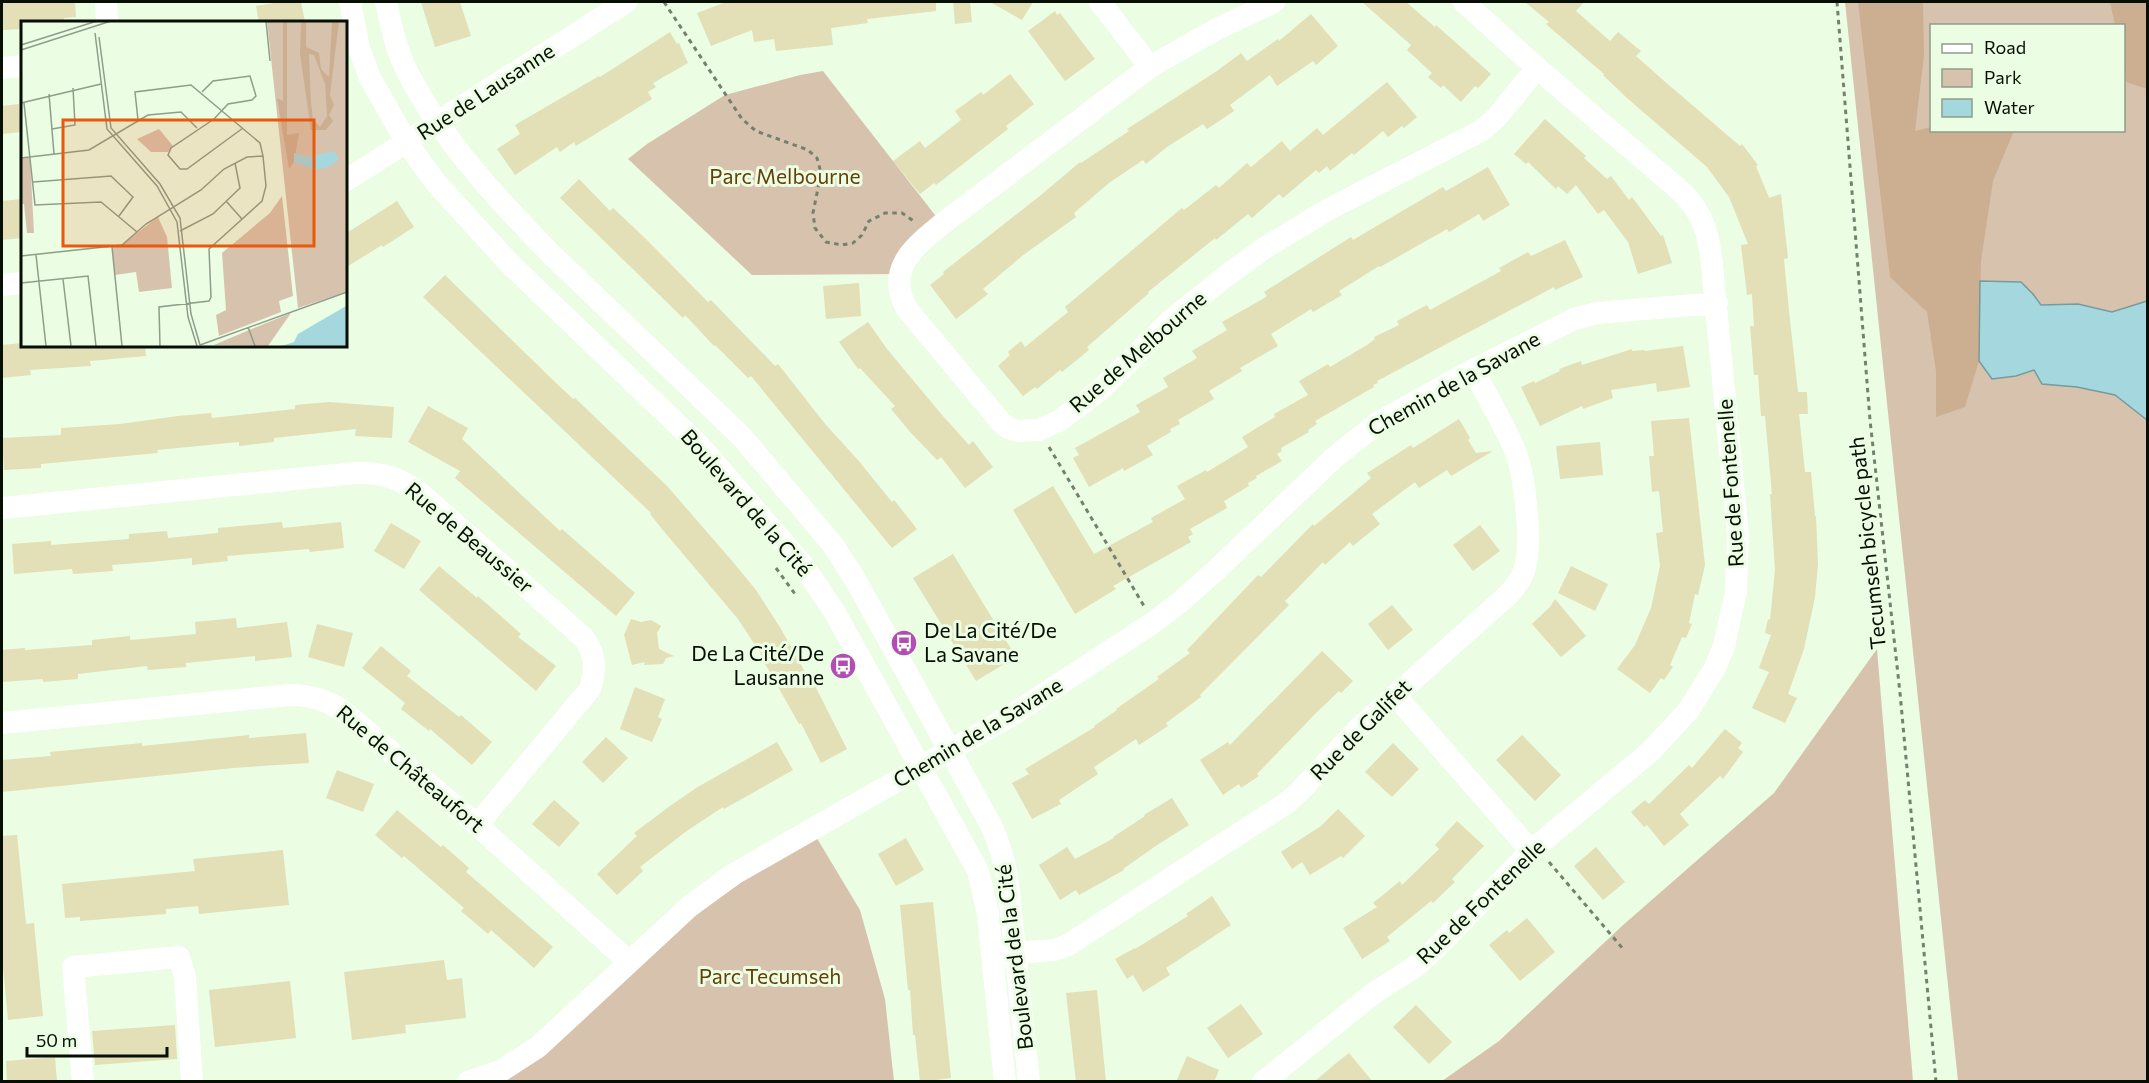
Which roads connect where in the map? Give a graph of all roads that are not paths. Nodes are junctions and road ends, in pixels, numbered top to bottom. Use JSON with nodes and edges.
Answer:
{"nodes":[{"id":1,"x":106,"y":2,"type":"edge"},
{"id":2,"x":350,"y":2,"type":"edge"},
{"id":3,"x":386,"y":2,"type":"edge"},
{"id":4,"x":626,"y":2,"type":"edge"},
{"id":5,"x":1100,"y":2,"type":"edge"},
{"id":6,"x":1274,"y":2,"type":"edge"},
{"id":7,"x":1464,"y":2,"type":"edge"},
{"id":8,"x":106,"y":21,"type":"edge"},
{"id":9,"x":21,"y":66,"type":"edge"},
{"id":10,"x":1150,"y":67,"type":"junction"},
{"id":11,"x":2,"y":68,"type":"edge"},
{"id":12,"x":1537,"y":68,"type":"junction"},
{"id":13,"x":439,"y":123,"type":"junction"},
{"id":14,"x":406,"y":143,"type":"junction"},
{"id":15,"x":346,"y":180,"type":"edge"},
{"id":16,"x":21,"y":283,"type":"edge"},
{"id":17,"x":2,"y":285,"type":"edge"},
{"id":18,"x":1717,"y":303,"type":"junction"},
{"id":19,"x":1473,"y":370,"type":"junction"},
{"id":20,"x":2,"y":508,"type":"edge"},
{"id":21,"x":1395,"y":695,"type":"junction"},
{"id":22,"x":2,"y":723,"type":"edge"},
{"id":23,"x":950,"y":751,"type":"junction"},
{"id":24,"x":920,"y":767,"type":"junction"},
{"id":25,"x":477,"y":825,"type":"junction"},
{"id":26,"x":1531,"y":851,"type":"junction"},
{"id":27,"x":1016,"y":953,"type":"junction"},
{"id":28,"x":992,"y":954,"type":"junction"},
{"id":29,"x":628,"y":961,"type":"junction"},
{"id":30,"x":83,"y":1082,"type":"edge"},
{"id":31,"x":192,"y":1082,"type":"edge"},
{"id":32,"x":468,"y":1082,"type":"edge"},
{"id":33,"x":1005,"y":1082,"type":"edge"},
{"id":34,"x":1029,"y":1082,"type":"edge"},
{"id":35,"x":1263,"y":1082,"type":"edge"}],
"edges":[{"from":1,"to":8,"type":"street"},
{"from":2,"to":14,"type":"street","name":"Boulevard de la Cité"},
{"from":3,"to":13,"type":"street","name":"Boulevard de la Cité"},
{"from":4,"to":13,"type":"street","name":"Rue de Lausanne"},
{"from":5,"to":10,"type":"street"},
{"from":6,"to":10,"type":"street"},
{"from":7,"to":12,"type":"street","name":"Rue de Fontenelle"},
{"from":9,"to":11,"type":"street"},
{"from":10,"to":12,"type":"street","name":"Rue de Melbourne"},
{"from":12,"to":18,"type":"street","name":"Rue de Fontenelle"},
{"from":13,"to":14,"type":"street","name":"Rue de Lausanne"},
{"from":13,"to":23,"type":"street","name":"Boulevard de la Cité"},
{"from":14,"to":15,"type":"street","name":"Rue de Lausanne"},
{"from":14,"to":24,"type":"street","name":"Boulevard de la Cité"},
{"from":16,"to":17,"type":"street"},
{"from":18,"to":19,"type":"street","name":"Chemin de la Savane"},
{"from":18,"to":26,"type":"street","name":"Rue de Fontenelle"},
{"from":19,"to":21,"type":"street","name":"Rue de Galifet"},
{"from":19,"to":23,"type":"street","name":"Chemin de la Savane"},
{"from":20,"to":25,"type":"street","name":"Rue de Beaussier"},
{"from":21,"to":26,"type":"street"},
{"from":21,"to":27,"type":"street","name":"Rue de Galifet"},
{"from":22,"to":25,"type":"street","name":"Rue de Châteaufort"},
{"from":23,"to":24,"type":"street","name":"Chemin de la Savane"},
{"from":23,"to":27,"type":"street","name":"Boulevard de la Cité"},
{"from":24,"to":28,"type":"street","name":"Boulevard de la Cité"},
{"from":24,"to":29,"type":"street","name":"Chemin de la Savane"},
{"from":25,"to":29,"type":"street","name":"Rue de Châteaufort"},
{"from":26,"to":35,"type":"street","name":"Rue de Fontenelle"},
{"from":27,"to":28,"type":"street","name":"Rue de Galifet"},
{"from":27,"to":34,"type":"street","name":"Boulevard de la Cité"},
{"from":28,"to":33,"type":"street","name":"Boulevard de la Cité"},
{"from":29,"to":32,"type":"street","name":"Chemin de la Savane"},
{"from":30,"to":31,"type":"street"}]}
